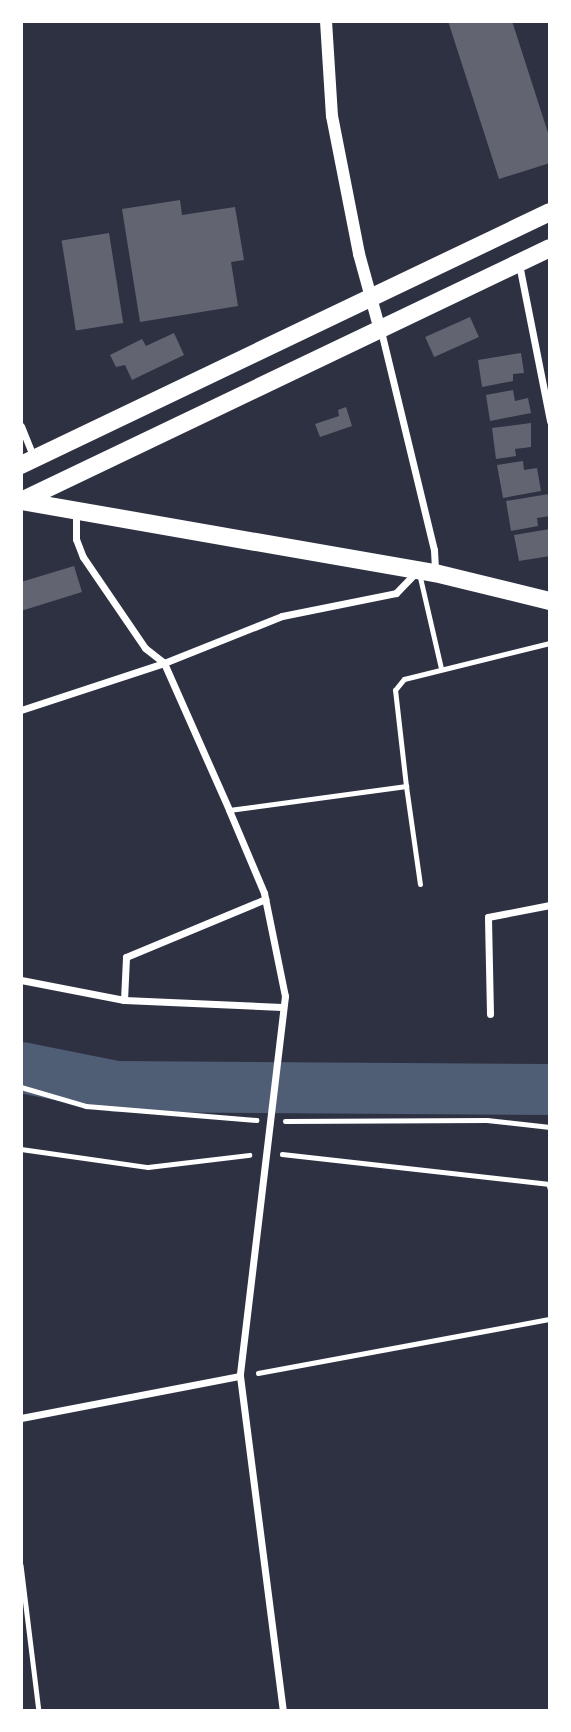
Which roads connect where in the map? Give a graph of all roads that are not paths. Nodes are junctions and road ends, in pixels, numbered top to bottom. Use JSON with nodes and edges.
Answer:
{"nodes":[{"id":1,"x":326,"y":21,"type":"edge"},
{"id":2,"x":550,"y":212,"type":"edge"},
{"id":3,"x":550,"y":248,"type":"edge"},
{"id":4,"x":519,"y":263,"type":"junction"},
{"id":5,"x":371,"y":297,"type":"junction"},
{"id":6,"x":380,"y":330,"type":"junction"},
{"id":7,"x":550,"y":421,"type":"edge"},
{"id":8,"x":21,"y":426,"type":"edge"},
{"id":9,"x":28,"y":461,"type":"edge"},
{"id":10,"x":21,"y":501,"type":"edge"},
{"id":11,"x":76,"y":511,"type":"junction"},
{"id":12,"x":427,"y":571,"type":"junction"},
{"id":13,"x":550,"y":601,"type":"edge"},
{"id":14,"x":550,"y":643,"type":"edge"},
{"id":15,"x":164,"y":663,"type":"junction"},
{"id":16,"x":441,"y":668,"type":"junction"},
{"id":17,"x":21,"y":710,"type":"edge"},
{"id":18,"x":406,"y":786,"type":"junction"},
{"id":19,"x":229,"y":810,"type":"junction"},
{"id":20,"x":420,"y":884,"type":"dead end"},
{"id":21,"x":265,"y":899,"type":"junction"},
{"id":22,"x":550,"y":905,"type":"edge"},
{"id":23,"x":21,"y":981,"type":"edge"},
{"id":24,"x":124,"y":1000,"type":"junction"},
{"id":25,"x":282,"y":1007,"type":"junction"},
{"id":26,"x":490,"y":1014,"type":"dead end"},
{"id":27,"x":240,"y":1376,"type":"junction"},
{"id":28,"x":21,"y":1418,"type":"edge"},
{"id":29,"x":283,"y":1711,"type":"edge"}],
"edges":[{"from":1,"to":5,"type":"street"},
{"from":2,"to":5,"type":"main road"},
{"from":3,"to":4,"type":"main road"},
{"from":4,"to":6,"type":"main road"},
{"from":4,"to":7,"type":"street"},
{"from":5,"to":6,"type":"street"},
{"from":5,"to":9,"type":"main road"},
{"from":6,"to":10,"type":"main road"},
{"from":6,"to":12,"type":"street"},
{"from":8,"to":9,"type":"street"},
{"from":10,"to":11,"type":"main road"},
{"from":11,"to":12,"type":"main road"},
{"from":11,"to":15,"type":"street"},
{"from":12,"to":13,"type":"main road"},
{"from":12,"to":15,"type":"street"},
{"from":12,"to":16,"type":"lane"},
{"from":14,"to":16,"type":"lane"},
{"from":15,"to":17,"type":"street"},
{"from":15,"to":19,"type":"street"},
{"from":16,"to":18,"type":"lane"},
{"from":18,"to":19,"type":"lane"},
{"from":18,"to":20,"type":"lane"},
{"from":19,"to":21,"type":"street"},
{"from":21,"to":24,"type":"street"},
{"from":21,"to":25,"type":"street"},
{"from":22,"to":26,"type":"street"},
{"from":23,"to":24,"type":"street"},
{"from":24,"to":25,"type":"street"},
{"from":25,"to":27,"type":"street"},
{"from":27,"to":28,"type":"street"},
{"from":27,"to":29,"type":"street"}]}
